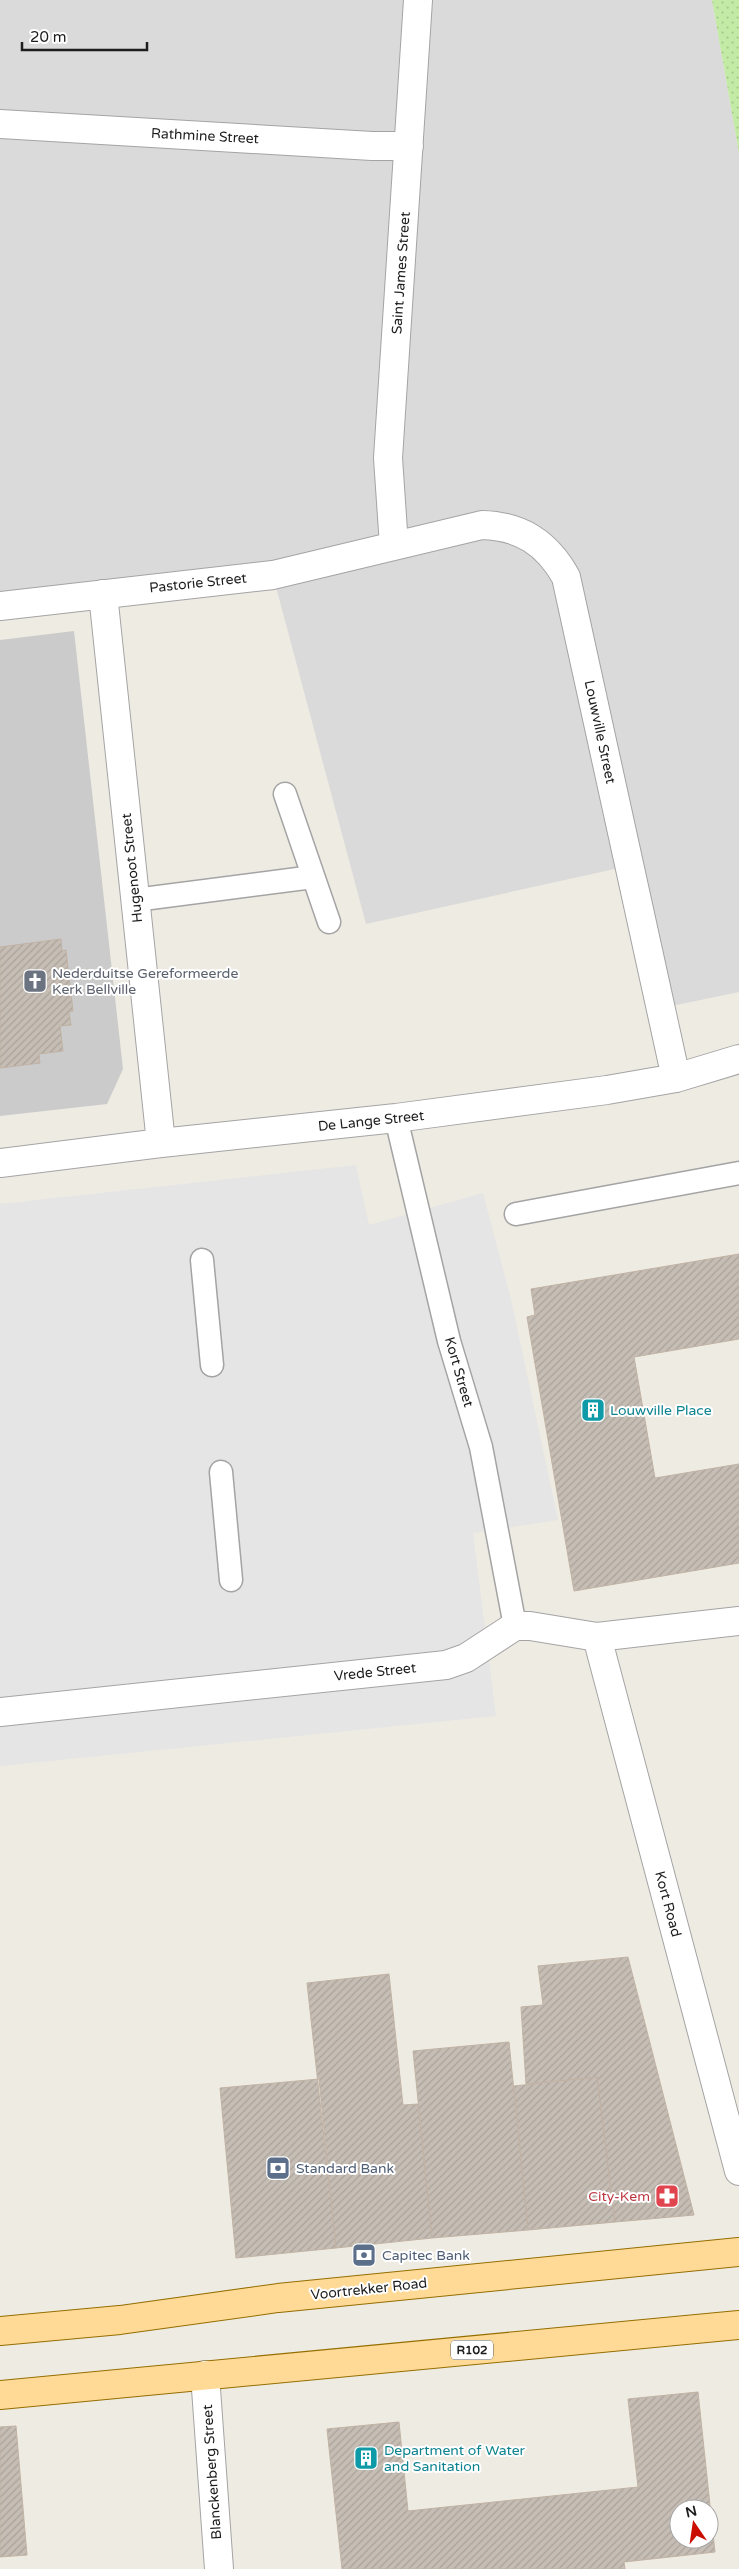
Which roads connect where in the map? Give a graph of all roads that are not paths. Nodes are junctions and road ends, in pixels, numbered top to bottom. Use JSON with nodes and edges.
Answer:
{"nodes":[{"id":1,"x":418,"y":0,"type":"edge"},
{"id":2,"x":0,"y":124,"type":"edge"},
{"id":3,"x":409,"y":146,"type":"junction"},
{"id":4,"x":394,"y":546,"type":"junction"},
{"id":5,"x":103,"y":594,"type":"junction"},
{"id":6,"x":0,"y":606,"type":"edge"},
{"id":7,"x":285,"y":794,"type":"dead end"},
{"id":8,"x":313,"y":876,"type":"junction"},
{"id":9,"x":136,"y":900,"type":"junction"},
{"id":10,"x":329,"y":922,"type":"dead end"},
{"id":11,"x":739,"y":1059,"type":"edge"},
{"id":12,"x":676,"y":1078,"type":"junction"},
{"id":13,"x":396,"y":1118,"type":"junction"},
{"id":14,"x":161,"y":1142,"type":"junction"},
{"id":15,"x":0,"y":1163,"type":"edge"},
{"id":16,"x":739,"y":1173,"type":"edge"},
{"id":17,"x":516,"y":1214,"type":"dead end"},
{"id":18,"x":202,"y":1260,"type":"dead end"},
{"id":19,"x":212,"y":1365,"type":"dead end"},
{"id":20,"x":221,"y":1472,"type":"dead end"},
{"id":21,"x":231,"y":1580,"type":"dead end"},
{"id":22,"x":739,"y":1622,"type":"edge"},
{"id":23,"x":515,"y":1626,"type":"junction"},
{"id":24,"x":597,"y":1638,"type":"junction"},
{"id":25,"x":0,"y":1712,"type":"edge"},
{"id":26,"x":739,"y":2171,"type":"edge"},
{"id":27,"x":739,"y":2252,"type":"edge"},
{"id":28,"x":739,"y":2325,"type":"edge"},
{"id":29,"x":0,"y":2331,"type":"edge"},
{"id":30,"x":205,"y":2375,"type":"junction"},
{"id":31,"x":0,"y":2395,"type":"edge"},
{"id":32,"x":219,"y":2569,"type":"edge"}],
"edges":[{"from":1,"to":3,"type":"street","name":"Saint James Street"},
{"from":2,"to":3,"type":"street","name":"Rathmine Street"},
{"from":3,"to":4,"type":"street","name":"Saint James Street"},
{"from":4,"to":5,"type":"street","name":"Pastorie Street"},
{"from":4,"to":12,"type":"street","name":"Louwville Street"},
{"from":5,"to":6,"type":"street","name":"Pastorie Street"},
{"from":5,"to":9,"type":"street","name":"Hugenoot Street"},
{"from":7,"to":8,"type":"lane"},
{"from":8,"to":9,"type":"lane"},
{"from":8,"to":10,"type":"lane"},
{"from":9,"to":14,"type":"street","name":"Hugenoot Street"},
{"from":11,"to":12,"type":"street","name":"De Lange Street"},
{"from":12,"to":13,"type":"street","name":"De Lange Street"},
{"from":13,"to":14,"type":"street","name":"De Lange Street"},
{"from":13,"to":23,"type":"lane","name":"Kort Street"},
{"from":14,"to":15,"type":"street","name":"De Lange Street"},
{"from":16,"to":17,"type":"lane"},
{"from":18,"to":19,"type":"lane"},
{"from":20,"to":21,"type":"lane"},
{"from":22,"to":24,"type":"street"},
{"from":23,"to":24,"type":"street"},
{"from":23,"to":25,"type":"street","name":"Vrede Street"},
{"from":24,"to":26,"type":"street","name":"Kort Road"},
{"from":27,"to":29,"type":"main road","name":"Voortrekker Road"},
{"from":28,"to":30,"type":"main road","number":"R102"},
{"from":30,"to":31,"type":"main road","number":"R102"},
{"from":30,"to":32,"type":"street","name":"Blanckenberg Street"}]}
